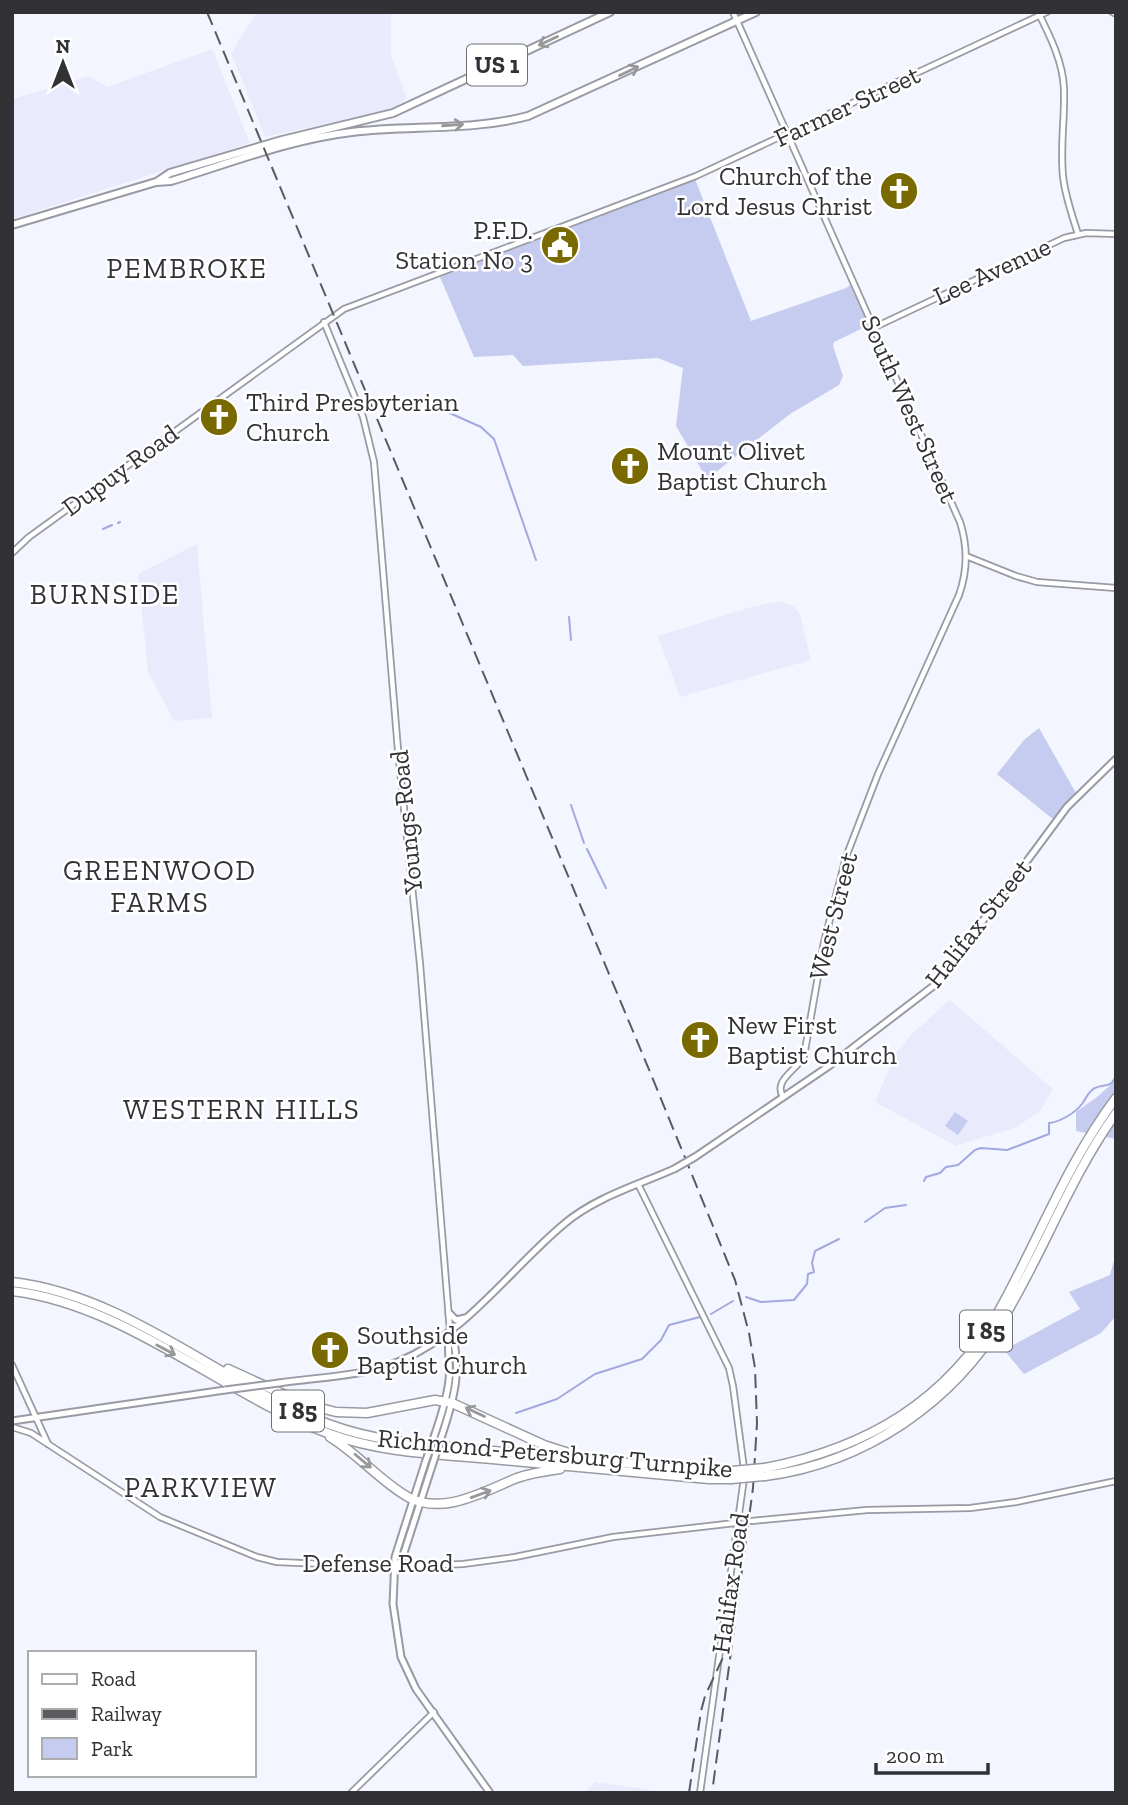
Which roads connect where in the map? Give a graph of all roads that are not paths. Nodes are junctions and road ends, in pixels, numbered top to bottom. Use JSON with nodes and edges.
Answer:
{"nodes":[{"id":1,"x":610,"y":12,"type":"edge"},
{"id":2,"x":733,"y":12,"type":"edge"},
{"id":3,"x":756,"y":12,"type":"edge"},
{"id":4,"x":1047,"y":12,"type":"edge"},
{"id":5,"x":1038,"y":14,"type":"edge"},
{"id":6,"x":737,"y":21,"type":"junction"},
{"id":7,"x":787,"y":134,"type":"junction"},
{"id":8,"x":156,"y":181,"type":"junction"},
{"id":9,"x":12,"y":225,"type":"edge"},
{"id":10,"x":1078,"y":234,"type":"junction"},
{"id":11,"x":1116,"y":234,"type":"edge"},
{"id":12,"x":332,"y":316,"type":"joint"},
{"id":13,"x":324,"y":322,"type":"junction"},
{"id":14,"x":873,"y":328,"type":"junction"},
{"id":15,"x":12,"y":553,"type":"edge"},
{"id":16,"x":967,"y":556,"type":"junction"},
{"id":17,"x":1116,"y":588,"type":"edge"},
{"id":18,"x":1116,"y":759,"type":"edge"},
{"id":19,"x":864,"y":810,"type":"joint"},
{"id":20,"x":783,"y":1097,"type":"junction"},
{"id":21,"x":1116,"y":1098,"type":"edge"},
{"id":22,"x":1116,"y":1113,"type":"edge"},
{"id":23,"x":638,"y":1184,"type":"junction"},
{"id":24,"x":12,"y":1282,"type":"edge"},
{"id":25,"x":12,"y":1291,"type":"edge"},
{"id":26,"x":449,"y":1312,"type":"junction"},
{"id":27,"x":468,"y":1317,"type":"junction"},
{"id":28,"x":450,"y":1331,"type":"junction"},
{"id":29,"x":184,"y":1349,"type":"junction"},
{"id":30,"x":12,"y":1365,"type":"edge"},
{"id":31,"x":449,"y":1402,"type":"junction"},
{"id":32,"x":36,"y":1416,"type":"junction"},
{"id":33,"x":12,"y":1420,"type":"edge"},
{"id":34,"x":310,"y":1426,"type":"junction"},
{"id":35,"x":12,"y":1427,"type":"edge"},
{"id":36,"x":49,"y":1445,"type":"junction"},
{"id":37,"x":607,"y":1461,"type":"junction"},
{"id":38,"x":584,"y":1468,"type":"junction"},
{"id":39,"x":765,"y":1472,"type":"junction"},
{"id":40,"x":732,"y":1475,"type":"junction"},
{"id":41,"x":1116,"y":1480,"type":"edge"},
{"id":42,"x":417,"y":1501,"type":"junction"},
{"id":43,"x":752,"y":1521,"type":"tunnel mouth"},
{"id":44,"x":735,"y":1523,"type":"tunnel mouth"},
{"id":45,"x":396,"y":1567,"type":"junction"},
{"id":46,"x":434,"y":1713,"type":"junction"},
{"id":47,"x":351,"y":1793,"type":"edge"},
{"id":48,"x":490,"y":1793,"type":"edge"},
{"id":49,"x":699,"y":1793,"type":"edge"}],
"edges":[{"from":1,"to":8,"type":"main road","number":"US 1","one_way":true},
{"from":2,"to":6,"type":"street","name":"South West Street"},
{"from":3,"to":6,"type":"main road","number":"US 1"},
{"from":4,"to":5,"type":"street","name":"Farmer Street"},
{"from":5,"to":7,"type":"street","name":"Farmer Street"},
{"from":5,"to":10,"type":"street"},
{"from":6,"to":7,"type":"street","name":"South West Street"},
{"from":8,"to":6,"type":"main road","number":"US 1","one_way":true},
{"from":7,"to":12,"type":"street","name":"Farmer Street"},
{"from":7,"to":14,"type":"street","name":"South West Street"},
{"from":8,"to":9,"type":"main road","number":"US 1"},
{"from":10,"to":11,"type":"street","name":"Lee Avenue"},
{"from":10,"to":14,"type":"street","name":"Lee Avenue"},
{"from":12,"to":13,"type":"street","name":"Dupuy Road"},
{"from":13,"to":15,"type":"street","name":"Dupuy Road"},
{"from":13,"to":26,"type":"street","name":"Youngs Road"},
{"from":14,"to":16,"type":"street","name":"South West Street"},
{"from":16,"to":17,"type":"street"},
{"from":16,"to":19,"type":"street","name":"South West Street"},
{"from":18,"to":20,"type":"main road","name":"Halifax Street"},
{"from":19,"to":20,"type":"street","name":"West Street"},
{"from":20,"to":23,"type":"main road","name":"Halifax Street","bridge":true},
{"from":21,"to":39,"type":"highway","name":"Richmond-Petersburg Turnpike","number":"I 85"},
{"from":22,"to":39,"type":"highway","name":"Richmond-Petersburg Turnpike","number":"I 85"},
{"from":23,"to":27,"type":"main road","name":"Halifax Street"},
{"from":23,"to":49,"type":"street","name":"Halifax Road"},
{"from":24,"to":29,"type":"highway","name":"Richmond-Petersburg Turnpike","number":"I 85"},
{"from":25,"to":34,"type":"highway","name":"Richmond-Petersburg Turnpike","number":"I 85","one_way":true},
{"from":26,"to":27,"type":"main road"},
{"from":26,"to":28,"type":"street","name":"Youngs Road"},
{"from":27,"to":28,"type":"main road","name":"Halifax Street"},
{"from":28,"to":31,"type":"main road"},
{"from":28,"to":32,"type":"main road","name":"Halifax Street","bridge":true},
{"from":29,"to":31,"type":"highway"},
{"from":29,"to":37,"type":"highway","name":"Richmond-Petersburg Turnpike","number":"I 85"},
{"from":30,"to":32,"type":"street"},
{"from":37,"to":31,"type":"highway","one_way":true},
{"from":31,"to":42,"type":"main road","bridge":true},
{"from":32,"to":33,"type":"main road","name":"Halifax Street"},
{"from":32,"to":36,"type":"street"},
{"from":34,"to":38,"type":"highway","name":"Richmond-Petersburg Turnpike","number":"I 85"},
{"from":34,"to":42,"type":"highway","one_way":true},
{"from":35,"to":36,"type":"street","name":"Defense Road"},
{"from":36,"to":45,"type":"street","name":"Defense Road"},
{"from":37,"to":40,"type":"highway","name":"Richmond-Petersburg Turnpike","number":"I 85"},
{"from":38,"to":40,"type":"highway","name":"Richmond-Petersburg Turnpike","number":"I 85"},
{"from":42,"to":38,"type":"highway","one_way":true},
{"from":39,"to":40,"type":"highway","name":"Richmond-Petersburg Turnpike","number":"I 85","bridge":true},
{"from":41,"to":43,"type":"street"},
{"from":42,"to":45,"type":"main road"},
{"from":44,"to":45,"type":"street","name":"Defense Road"},
{"from":45,"to":46,"type":"main road"},
{"from":46,"to":47,"type":"street"},
{"from":46,"to":48,"type":"main road"}]}
